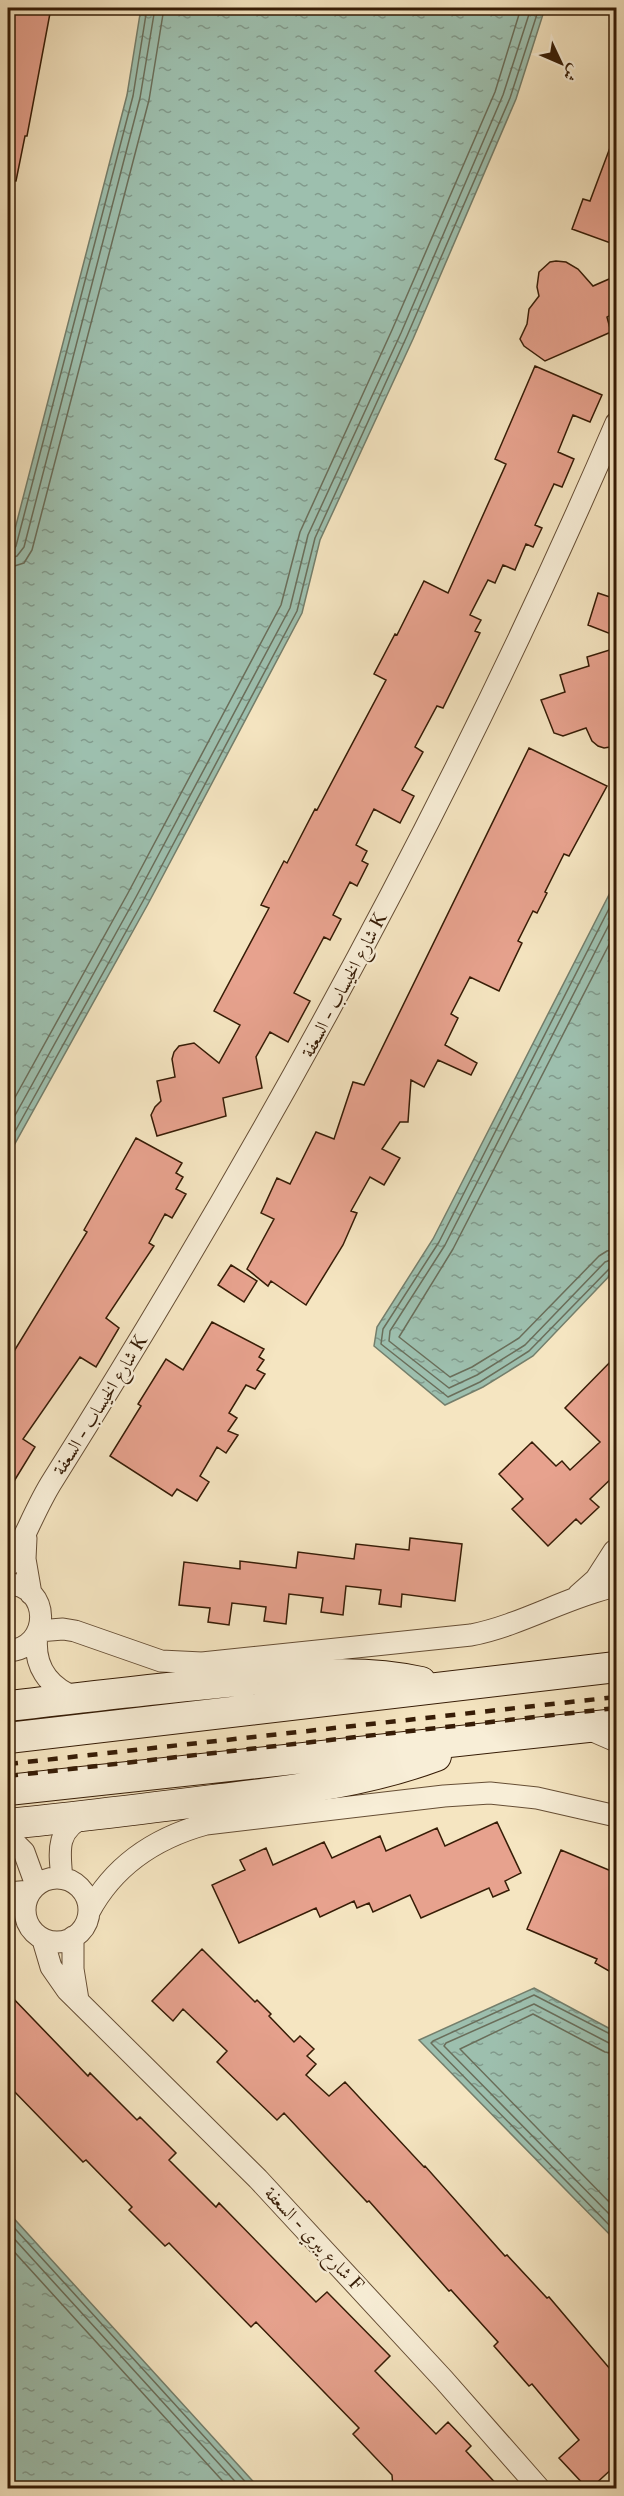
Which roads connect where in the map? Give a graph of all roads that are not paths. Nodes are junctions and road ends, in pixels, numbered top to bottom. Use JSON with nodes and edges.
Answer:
{"nodes":[{"id":1,"x":616,"y":423,"type":"edge"},
{"id":2,"x":29,"y":1524,"type":"junction"},
{"id":3,"x":616,"y":1552,"type":"edge"},
{"id":4,"x":8,"y":1566,"type":"edge"},
{"id":5,"x":8,"y":1584,"type":"edge"},
{"id":6,"x":616,"y":1586,"type":"edge"},
{"id":7,"x":33,"y":1596,"type":"junction"},
{"id":8,"x":570,"y":1600,"type":"junction"},
{"id":9,"x":38,"y":1632,"type":"junction"},
{"id":10,"x":87,"y":1634,"type":"junction"},
{"id":11,"x":8,"y":1651,"type":"edge"},
{"id":12,"x":612,"y":1664,"type":"edge"},
{"id":13,"x":441,"y":1689,"type":"junction"},
{"id":14,"x":77,"y":1698,"type":"junction"},
{"id":15,"x":8,"y":1706,"type":"edge"},
{"id":16,"x":616,"y":1724,"type":"edge"},
{"id":17,"x":586,"y":1728,"type":"junction"},
{"id":18,"x":8,"y":1738,"type":"edge"},
{"id":19,"x":472,"y":1740,"type":"junction"},
{"id":20,"x":616,"y":1741,"type":"edge"},
{"id":21,"x":8,"y":1790,"type":"edge"},
{"id":22,"x":86,"y":1816,"type":"junction"},
{"id":23,"x":615,"y":1816,"type":"edge"},
{"id":24,"x":8,"y":1824,"type":"edge"},
{"id":25,"x":8,"y":1836,"type":"edge"},
{"id":26,"x":133,"y":1858,"type":"junction"},
{"id":27,"x":68,"y":1881,"type":"junction"},
{"id":28,"x":33,"y":1888,"type":"junction"},
{"id":29,"x":8,"y":1893,"type":"edge"},
{"id":30,"x":8,"y":1910,"type":"edge"},
{"id":31,"x":89,"y":1912,"type":"junction"},
{"id":32,"x":26,"y":1921,"type":"junction"},
{"id":33,"x":73,"y":1938,"type":"junction"},
{"id":34,"x":43,"y":1940,"type":"junction"},
{"id":35,"x":78,"y":2000,"type":"junction"},
{"id":36,"x":539,"y":2488,"type":"edge"}],
"edges":[{"from":1,"to":2,"type":"street","name":"شارع الخيساب - السعفة K"},
{"from":2,"to":4,"type":"street","name":"شارع الخيساب - السعفة K"},
{"from":2,"to":7,"type":"street","name":"شارع الخيساب - السعفة K"},
{"from":3,"to":8,"type":"street"},
{"from":5,"to":7,"type":"street"},
{"from":6,"to":8,"type":"street"},
{"from":7,"to":9,"type":"street","name":"شارع الخيساب - السعفة K"},
{"from":7,"to":10,"type":"street"},
{"from":8,"to":10,"type":"street"},
{"from":9,"to":10,"type":"street"},
{"from":9,"to":11,"type":"street"},
{"from":9,"to":14,"type":"street","name":"شارع الخيساب - السعفة K"},
{"from":12,"to":13,"type":"main road"},
{"from":13,"to":14,"type":"main road"},
{"from":13,"to":18,"type":"main road"},
{"from":14,"to":15,"type":"main road"},
{"from":16,"to":17,"type":"main road"},
{"from":17,"to":19,"type":"main road"},
{"from":17,"to":20,"type":"street"},
{"from":19,"to":21,"type":"main road"},
{"from":19,"to":22,"type":"main road"},
{"from":22,"to":24,"type":"main road"},
{"from":22,"to":27,"type":"street"},
{"from":23,"to":26,"type":"street"},
{"from":25,"to":28,"type":"street"},
{"from":26,"to":27,"type":"street"},
{"from":26,"to":31,"type":"street"},
{"from":27,"to":28,"type":"street"},
{"from":27,"to":31,"type":"street"},
{"from":28,"to":29,"type":"street"},
{"from":28,"to":32,"type":"street"},
{"from":30,"to":32,"type":"street"},
{"from":31,"to":33,"type":"street"},
{"from":32,"to":34,"type":"street"},
{"from":33,"to":34,"type":"street"},
{"from":33,"to":35,"type":"street"},
{"from":34,"to":35,"type":"street","name":"شارع يبري - السعفة F"},
{"from":35,"to":36,"type":"street","name":"شارع يبري - السعفة F"}]}
